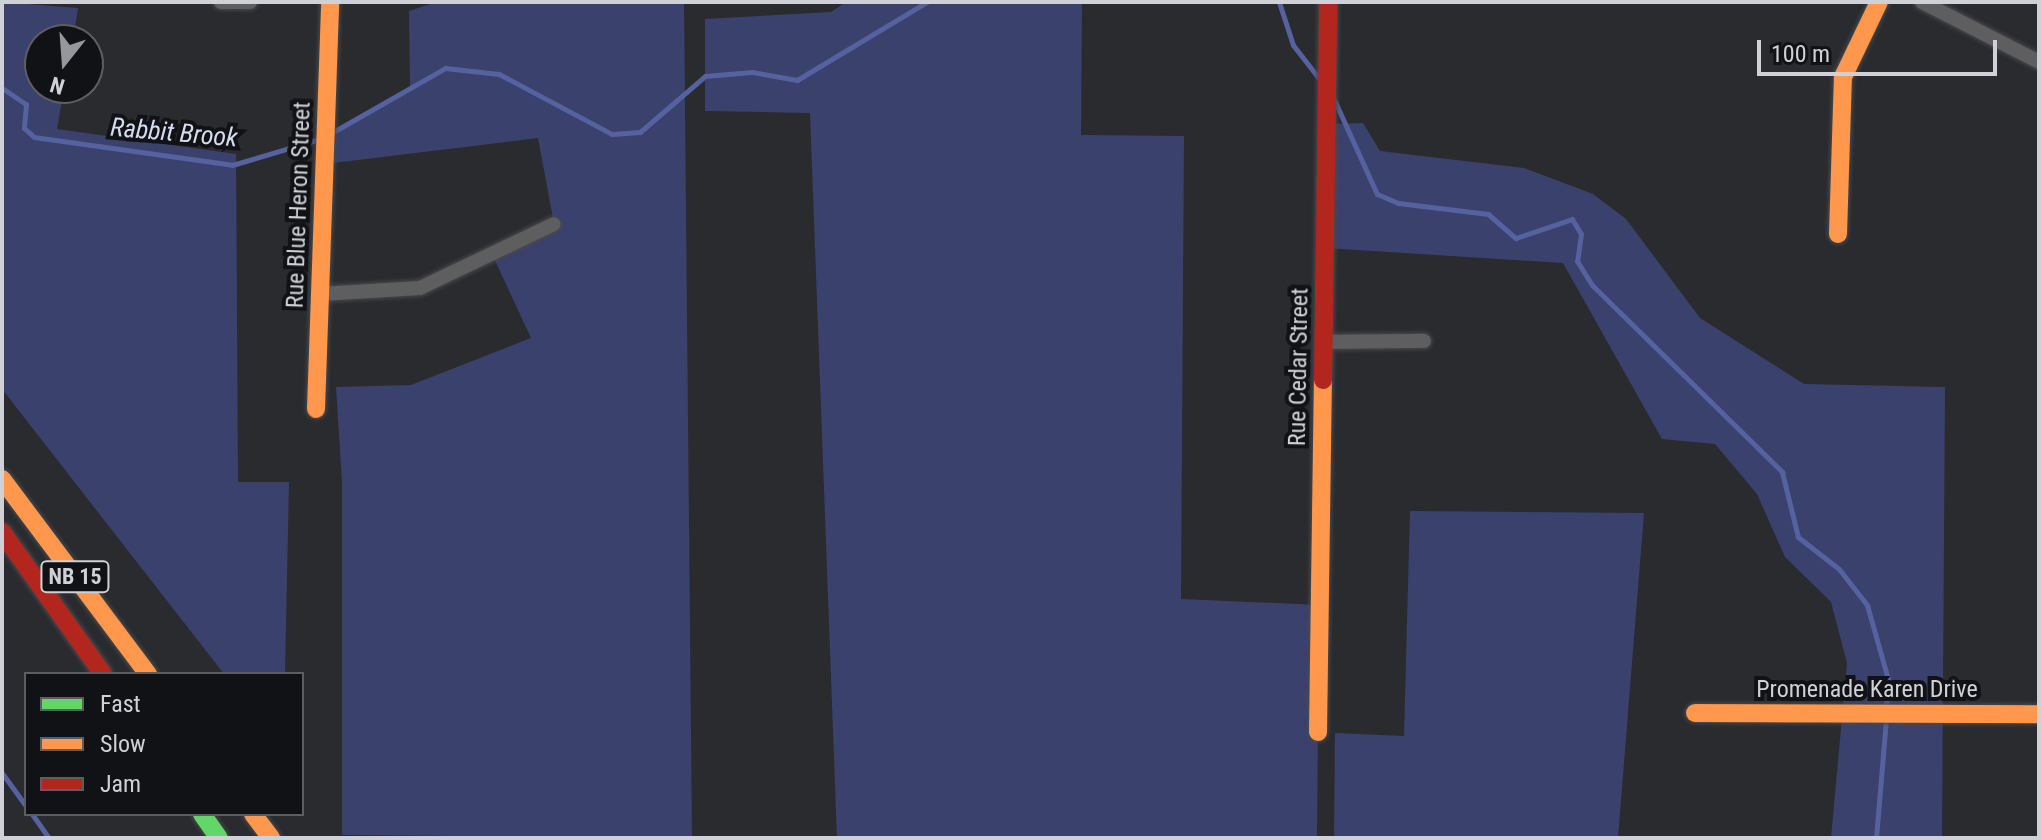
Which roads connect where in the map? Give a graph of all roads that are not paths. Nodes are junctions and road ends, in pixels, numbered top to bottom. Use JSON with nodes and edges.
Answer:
{"nodes":[{"id":1,"x":221,"y":2,"type":"edge"},
{"id":2,"x":250,"y":2,"type":"edge"},
{"id":3,"x":330,"y":2,"type":"edge"},
{"id":4,"x":1328,"y":2,"type":"edge"},
{"id":5,"x":1879,"y":2,"type":"edge"},
{"id":6,"x":1922,"y":2,"type":"edge"},
{"id":7,"x":2039,"y":62,"type":"edge"},
{"id":8,"x":554,"y":224,"type":"dead end"},
{"id":9,"x":1838,"y":234,"type":"dead end"},
{"id":10,"x":320,"y":294,"type":"junction"},
{"id":11,"x":1424,"y":341,"type":"dead end"},
{"id":12,"x":1323,"y":342,"type":"junction"},
{"id":13,"x":316,"y":409,"type":"dead end"},
{"id":14,"x":2,"y":479,"type":"edge"},
{"id":15,"x":2,"y":532,"type":"edge"},
{"id":16,"x":102,"y":672,"type":"edge"},
{"id":17,"x":147,"y":672,"type":"edge"},
{"id":18,"x":1695,"y":713,"type":"dead end"},
{"id":19,"x":2039,"y":714,"type":"edge"},
{"id":20,"x":1318,"y":732,"type":"dead end"},
{"id":21,"x":203,"y":816,"type":"edge"},
{"id":22,"x":254,"y":816,"type":"edge"},
{"id":23,"x":219,"y":838,"type":"edge"},
{"id":24,"x":271,"y":838,"type":"edge"}],
"edges":[{"from":1,"to":2,"type":"street"},
{"from":3,"to":10,"type":"main road","name":"Rue Blue Heron Street"},
{"from":4,"to":12,"type":"main road","name":"Rue Cedar Street"},
{"from":5,"to":9,"type":"main road"},
{"from":6,"to":7,"type":"street"},
{"from":8,"to":10,"type":"street"},
{"from":10,"to":13,"type":"main road","name":"Rue Blue Heron Street"},
{"from":11,"to":12,"type":"street"},
{"from":12,"to":20,"type":"main road","name":"Rue Cedar Street"},
{"from":14,"to":17,"type":"main road","number":"NB 15"},
{"from":15,"to":16,"type":"main road","number":"NB 15"},
{"from":18,"to":19,"type":"main road","name":"Promenade Karen Drive"},
{"from":21,"to":23,"type":"main road"},
{"from":22,"to":24,"type":"main road"}]}
